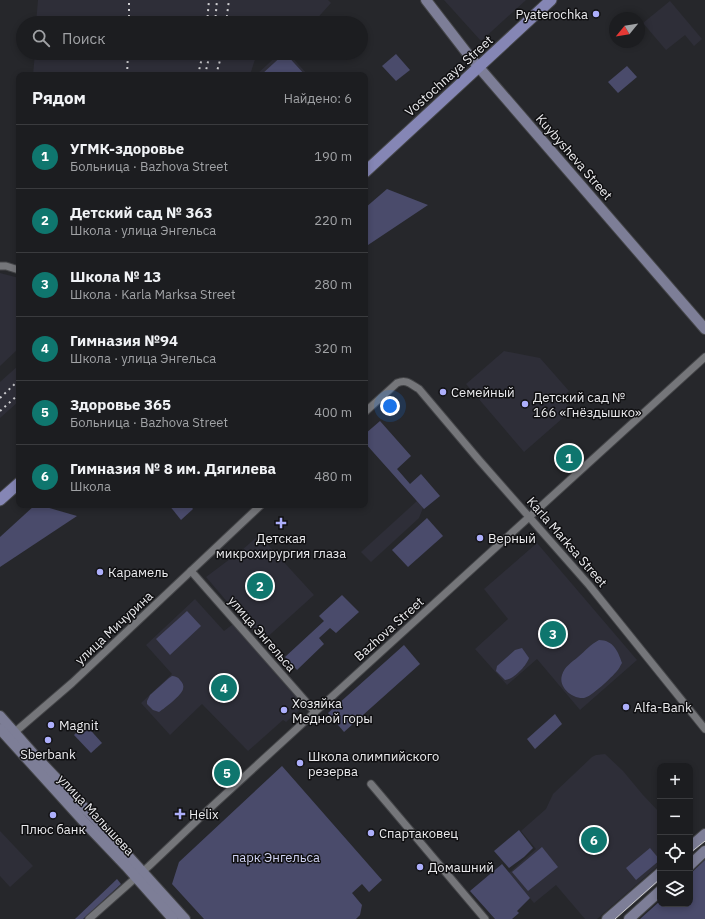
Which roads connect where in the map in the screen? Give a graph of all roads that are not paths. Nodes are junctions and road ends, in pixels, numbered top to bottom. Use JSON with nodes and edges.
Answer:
{"nodes":[{"id":1,"x":426,"y":0,"type":"edge"},
{"id":2,"x":551,"y":0,"type":"edge"},
{"id":3,"x":479,"y":68,"type":"junction"},
{"id":4,"x":368,"y":169,"type":"edge"},
{"id":5,"x":0,"y":266,"type":"edge"},
{"id":6,"x":16,"y":269,"type":"edge"},
{"id":7,"x":705,"y":329,"type":"edge"},
{"id":8,"x":705,"y":357,"type":"edge"},
{"id":9,"x":368,"y":409,"type":"edge"},
{"id":10,"x":16,"y":486,"type":"edge"},
{"id":11,"x":0,"y":500,"type":"edge"},
{"id":12,"x":258,"y":508,"type":"edge"},
{"id":13,"x":530,"y":518,"type":"junction"},
{"id":14,"x":191,"y":571,"type":"junction"},
{"id":15,"x":315,"y":712,"type":"junction"},
{"id":16,"x":0,"y":716,"type":"edge"},
{"id":17,"x":0,"y":729,"type":"edge"},
{"id":18,"x":705,"y":729,"type":"edge"},
{"id":19,"x":15,"y":732,"type":"junction"},
{"id":20,"x":371,"y":784,"type":"dead end"},
{"id":21,"x":705,"y":834,"type":"edge"},
{"id":22,"x":693,"y":844,"type":"edge"},
{"id":23,"x":705,"y":851,"type":"edge"},
{"id":24,"x":693,"y":861,"type":"edge"},
{"id":25,"x":139,"y":875,"type":"junction"},
{"id":26,"x":657,"y":876,"type":"edge"},
{"id":27,"x":657,"y":894,"type":"edge"},
{"id":28,"x":89,"y":919,"type":"edge"},
{"id":29,"x":173,"y":919,"type":"edge"},
{"id":30,"x":185,"y":919,"type":"edge"},
{"id":31,"x":485,"y":919,"type":"edge"},
{"id":32,"x":607,"y":919,"type":"edge"},
{"id":33,"x":629,"y":919,"type":"edge"}],
"edges":[{"from":1,"to":3,"type":"main road","name":"Kuybysheva Street"},
{"from":2,"to":3,"type":"main road","name":"Vostochnaya Street"},
{"from":3,"to":4,"type":"main road","name":"Vostochnaya Street"},
{"from":3,"to":7,"type":"main road","name":"Kuybysheva Street"},
{"from":5,"to":6,"type":"street"},
{"from":8,"to":13,"type":"street","name":"Bazhova Street"},
{"from":9,"to":13,"type":"street","name":"Karla Marksa Street"},
{"from":10,"to":11,"type":"main road"},
{"from":12,"to":14,"type":"street","name":"улица Мичурина"},
{"from":13,"to":15,"type":"street","name":"Bazhova Street"},
{"from":13,"to":18,"type":"street","name":"Karla Marksa Street"},
{"from":14,"to":15,"type":"street","name":"улица Энгельса"},
{"from":14,"to":19,"type":"street","name":"улица Мичурина"},
{"from":15,"to":25,"type":"street","name":"Bazhova Street"},
{"from":16,"to":19,"type":"main road","name":"улица Малышева"},
{"from":17,"to":25,"type":"main road","name":"улица Малышева"},
{"from":19,"to":25,"type":"main road","name":"улица Малышева"},
{"from":20,"to":31,"type":"street"},
{"from":21,"to":22,"type":"main road"},
{"from":23,"to":24,"type":"main road"},
{"from":25,"to":28,"type":"street","name":"Bazhova Street"},
{"from":25,"to":29,"type":"main road","name":"улица Малышева"},
{"from":25,"to":30,"type":"main road"},
{"from":26,"to":32,"type":"main road"},
{"from":27,"to":33,"type":"main road"}]}
